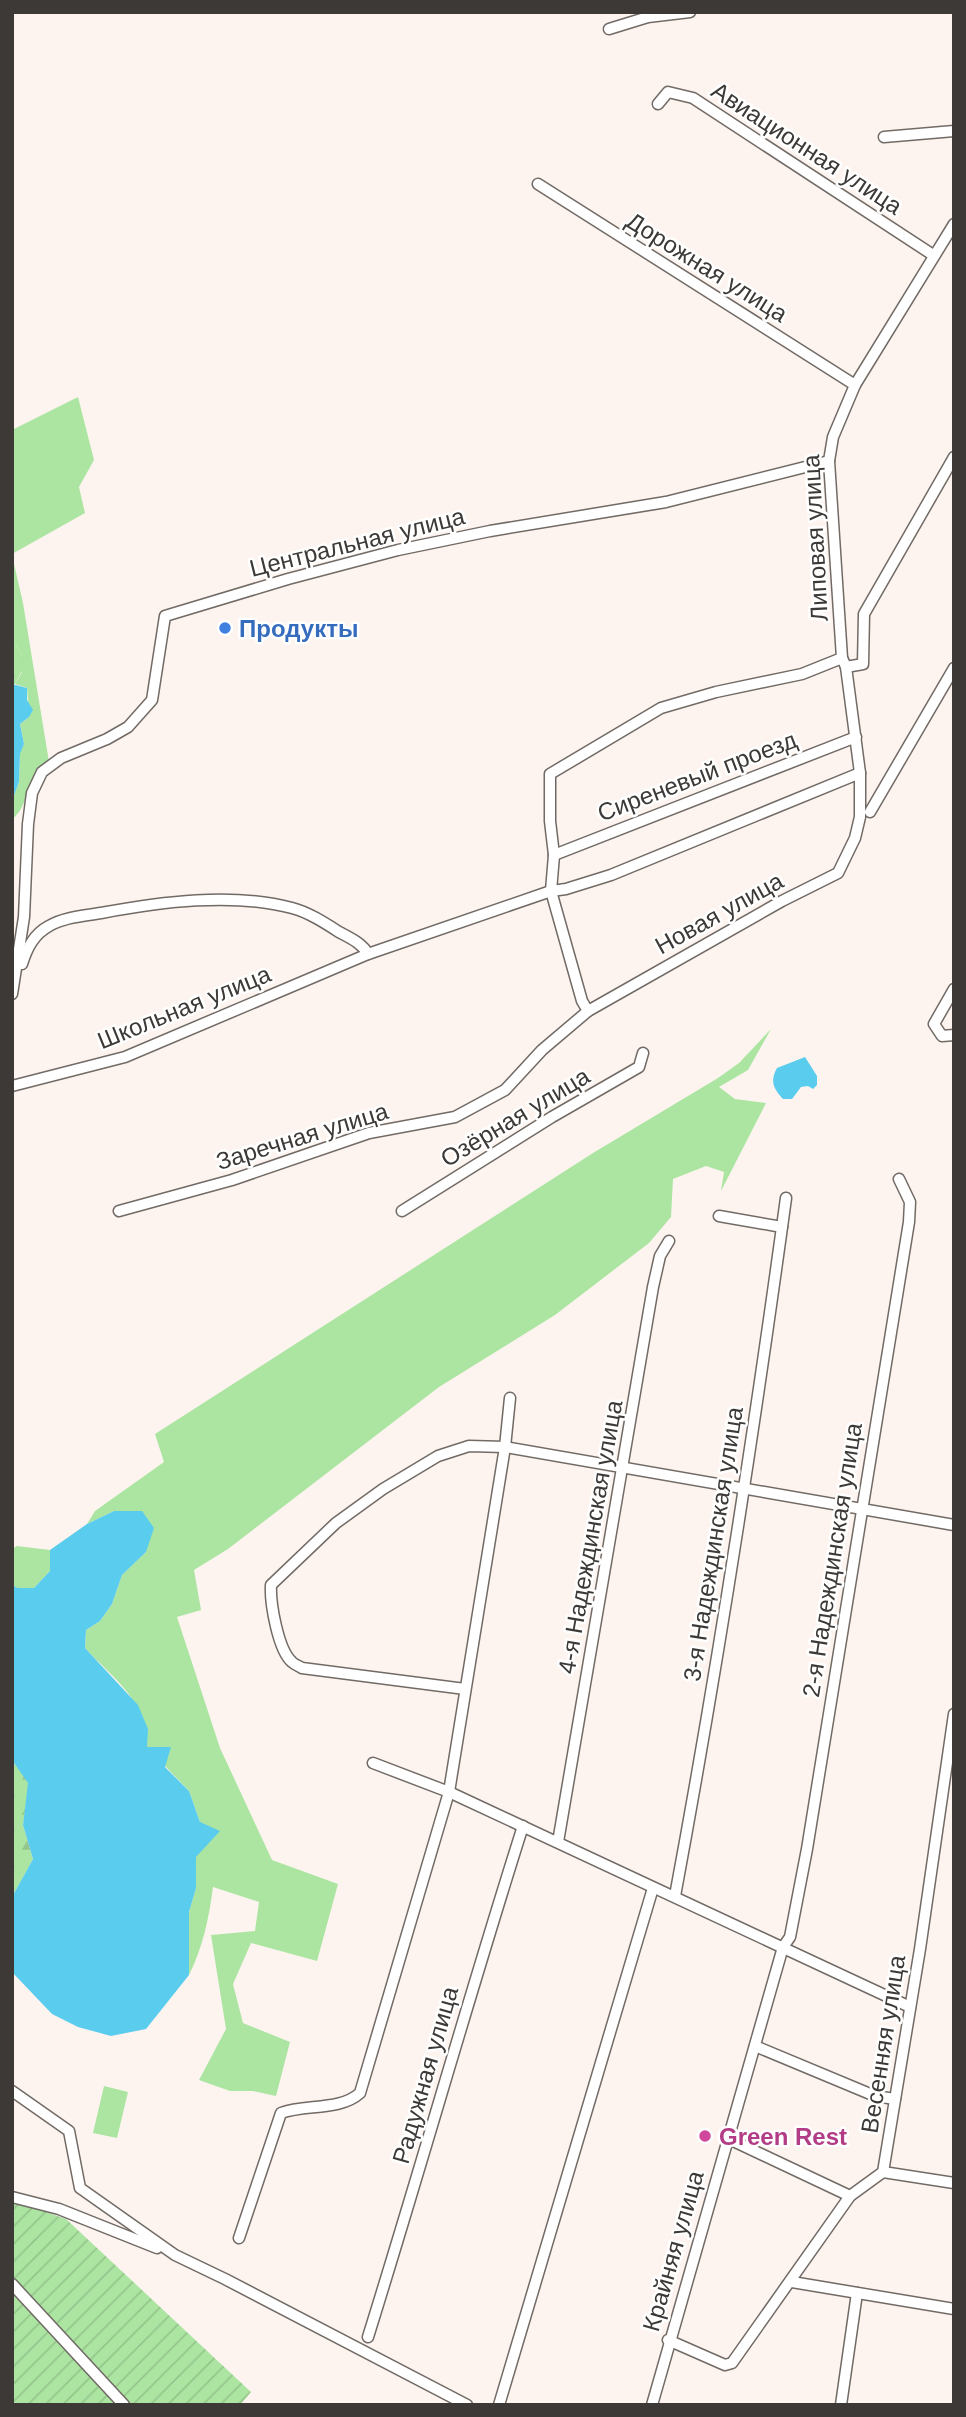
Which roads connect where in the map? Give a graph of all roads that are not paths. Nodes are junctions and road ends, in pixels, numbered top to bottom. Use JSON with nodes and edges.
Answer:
{"nodes":[{"id":1,"x":690,"y":12,"type":"edge"},
{"id":2,"x":609,"y":29,"type":"dead end"},
{"id":3,"x":658,"y":104,"type":"dead end"},
{"id":4,"x":954,"y":131,"type":"edge"},
{"id":5,"x":884,"y":137,"type":"dead end"},
{"id":6,"x":537,"y":184,"type":"dead end"},
{"id":7,"x":954,"y":223,"type":"edge"},
{"id":8,"x":933,"y":255,"type":"junction"},
{"id":9,"x":855,"y":385,"type":"junction"},
{"id":10,"x":954,"y":457,"type":"edge"},
{"id":11,"x":829,"y":461,"type":"junction"},
{"id":12,"x":844,"y":663,"type":"junction"},
{"id":13,"x":954,"y":668,"type":"edge"},
{"id":14,"x":856,"y":737,"type":"junction"},
{"id":15,"x":860,"y":773,"type":"junction"},
{"id":16,"x":870,"y":812,"type":"dead end"},
{"id":17,"x":855,"y":838,"type":"joint"},
{"id":18,"x":554,"y":855,"type":"junction"},
{"id":19,"x":551,"y":891,"type":"junction"},
{"id":20,"x":368,"y":954,"type":"junction"},
{"id":21,"x":954,"y":989,"type":"edge"},
{"id":22,"x":12,"y":996,"type":"edge"},
{"id":23,"x":588,"y":1011,"type":"junction"},
{"id":24,"x":954,"y":1035,"type":"edge"},
{"id":25,"x":643,"y":1053,"type":"dead end"},
{"id":26,"x":12,"y":1086,"type":"edge"},
{"id":27,"x":899,"y":1179,"type":"dead end"},
{"id":28,"x":786,"y":1198,"type":"dead end"},
{"id":29,"x":119,"y":1211,"type":"dead end"},
{"id":30,"x":402,"y":1211,"type":"dead end"},
{"id":31,"x":719,"y":1216,"type":"dead end"},
{"id":32,"x":782,"y":1227,"type":"junction"},
{"id":33,"x":669,"y":1241,"type":"dead end"},
{"id":34,"x":510,"y":1398,"type":"dead end"},
{"id":35,"x":505,"y":1447,"type":"junction"},
{"id":36,"x":624,"y":1467,"type":"junction"},
{"id":37,"x":744,"y":1489,"type":"junction"},
{"id":38,"x":862,"y":1508,"type":"junction"},
{"id":39,"x":954,"y":1525,"type":"edge"},
{"id":40,"x":465,"y":1689,"type":"junction"},
{"id":41,"x":954,"y":1714,"type":"edge"},
{"id":42,"x":373,"y":1763,"type":"dead end"},
{"id":43,"x":449,"y":1792,"type":"junction"},
{"id":44,"x":523,"y":1826,"type":"junction"},
{"id":45,"x":558,"y":1842,"type":"junction"},
{"id":46,"x":653,"y":1888,"type":"junction"},
{"id":47,"x":675,"y":1896,"type":"junction"},
{"id":48,"x":783,"y":1947,"type":"junction"},
{"id":49,"x":910,"y":2007,"type":"junction"},
{"id":50,"x":755,"y":2046,"type":"junction"},
{"id":51,"x":12,"y":2091,"type":"edge"},
{"id":52,"x":895,"y":2099,"type":"junction"},
{"id":53,"x":727,"y":2138,"type":"junction"},
{"id":54,"x":883,"y":2172,"type":"junction"},
{"id":55,"x":954,"y":2183,"type":"edge"},
{"id":56,"x":850,"y":2196,"type":"junction"},
{"id":57,"x":12,"y":2197,"type":"edge"},
{"id":58,"x":239,"y":2238,"type":"dead end"},
{"id":59,"x":175,"y":2255,"type":"junction"},
{"id":60,"x":792,"y":2282,"type":"junction"},
{"id":61,"x":12,"y":2284,"type":"edge"},
{"id":62,"x":857,"y":2293,"type":"junction"},
{"id":63,"x":954,"y":2309,"type":"edge"},
{"id":64,"x":368,"y":2337,"type":"dead end"},
{"id":65,"x":668,"y":2340,"type":"junction"},
{"id":66,"x":124,"y":2405,"type":"edge"},
{"id":67,"x":467,"y":2405,"type":"edge"},
{"id":68,"x":499,"y":2405,"type":"edge"},
{"id":69,"x":652,"y":2405,"type":"edge"},
{"id":70,"x":841,"y":2405,"type":"edge"}],
"edges":[{"from":1,"to":2,"type":"street"},
{"from":3,"to":8,"type":"street","name":"Авиационная улица"},
{"from":4,"to":5,"type":"street"},
{"from":6,"to":9,"type":"street","name":"Дорожная улица"},
{"from":7,"to":8,"type":"street","name":"Липовая улица"},
{"from":8,"to":9,"type":"street","name":"Липовая улица"},
{"from":9,"to":11,"type":"street","name":"Липовая улица"},
{"from":10,"to":12,"type":"street"},
{"from":11,"to":12,"type":"street","name":"Липовая улица"},
{"from":11,"to":22,"type":"street","name":"Центральная улица"},
{"from":12,"to":14,"type":"street","name":"Липовая улица"},
{"from":12,"to":18,"type":"street"},
{"from":13,"to":16,"type":"street"},
{"from":14,"to":15,"type":"street","name":"Липовая улица"},
{"from":14,"to":18,"type":"street","name":"Сиреневый проезд"},
{"from":15,"to":17,"type":"street","name":"Липовая улица"},
{"from":15,"to":19,"type":"street","name":"Школьная улица"},
{"from":17,"to":23,"type":"street","name":"Новая улица"},
{"from":18,"to":19,"type":"street"},
{"from":19,"to":20,"type":"street","name":"Школьная улица"},
{"from":19,"to":23,"type":"street"},
{"from":20,"to":22,"type":"street"},
{"from":20,"to":26,"type":"street","name":"Школьная улица"},
{"from":21,"to":24,"type":"street"},
{"from":23,"to":29,"type":"street","name":"Заречная улица"},
{"from":25,"to":30,"type":"street","name":"Озёрная улица"},
{"from":27,"to":38,"type":"street","name":"2-я Надеждинская улица"},
{"from":28,"to":32,"type":"street","name":"3-я Надеждинская улица"},
{"from":31,"to":32,"type":"street"},
{"from":32,"to":37,"type":"street","name":"3-я Надеждинская улица"},
{"from":33,"to":36,"type":"street","name":"4-я Надеждинская улица"},
{"from":34,"to":35,"type":"street"},
{"from":35,"to":36,"type":"street"},
{"from":35,"to":40,"type":"street"},
{"from":35,"to":40,"type":"street"},
{"from":36,"to":37,"type":"street"},
{"from":36,"to":45,"type":"street","name":"4-я Надеждинская улица"},
{"from":37,"to":38,"type":"street"},
{"from":37,"to":47,"type":"street","name":"3-я Надеждинская улица"},
{"from":38,"to":39,"type":"street"},
{"from":38,"to":48,"type":"street","name":"2-я Надеждинская улица"},
{"from":40,"to":43,"type":"street"},
{"from":41,"to":49,"type":"street","name":"Весенняя улица"},
{"from":42,"to":43,"type":"street"},
{"from":43,"to":44,"type":"street"},
{"from":43,"to":58,"type":"street"},
{"from":44,"to":45,"type":"street"},
{"from":44,"to":64,"type":"street","name":"Радужная улица"},
{"from":45,"to":46,"type":"street"},
{"from":46,"to":47,"type":"street"},
{"from":46,"to":68,"type":"street"},
{"from":47,"to":48,"type":"street"},
{"from":48,"to":49,"type":"street"},
{"from":48,"to":50,"type":"street","name":"Крайняя улица"},
{"from":49,"to":52,"type":"street","name":"Весенняя улица"},
{"from":50,"to":52,"type":"street"},
{"from":50,"to":53,"type":"street","name":"Крайняя улица"},
{"from":51,"to":59,"type":"street"},
{"from":52,"to":54,"type":"street","name":"Весенняя улица"},
{"from":53,"to":56,"type":"street"},
{"from":53,"to":65,"type":"street","name":"Крайняя улица"},
{"from":54,"to":55,"type":"street"},
{"from":54,"to":56,"type":"street","name":"Весенняя улица"},
{"from":56,"to":60,"type":"street","name":"Весенняя улица"},
{"from":57,"to":59,"type":"street"},
{"from":59,"to":67,"type":"street"},
{"from":60,"to":62,"type":"street"},
{"from":60,"to":65,"type":"street","name":"Весенняя улица"},
{"from":61,"to":66,"type":"street"},
{"from":62,"to":63,"type":"street"},
{"from":62,"to":70,"type":"street"},
{"from":65,"to":69,"type":"street","name":"Крайняя улица"}]}
